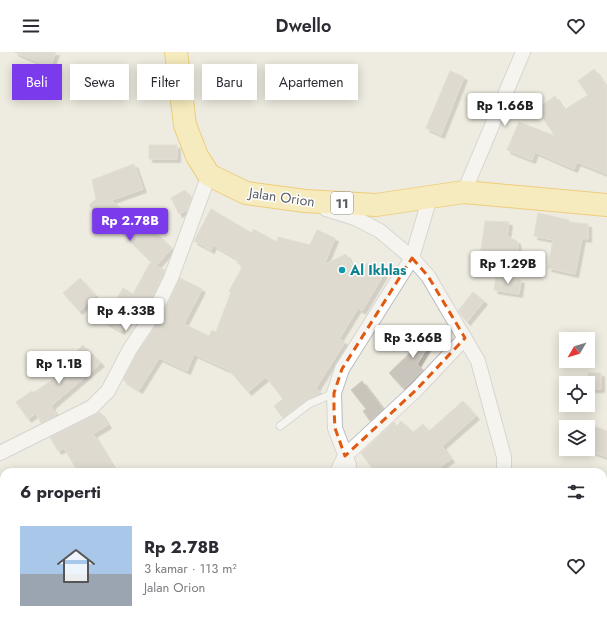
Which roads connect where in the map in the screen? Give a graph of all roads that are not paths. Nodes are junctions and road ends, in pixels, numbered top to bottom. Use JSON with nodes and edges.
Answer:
{"nodes":[{"id":1,"x":176,"y":52,"type":"edge"},
{"id":2,"x":523,"y":52,"type":"edge"},
{"id":3,"x":209,"y":175,"type":"junction"},
{"id":4,"x":464,"y":192,"type":"junction"},
{"id":5,"x":430,"y":196,"type":"junction"},
{"id":6,"x":305,"y":201,"type":"junction"},
{"id":7,"x":607,"y":205,"type":"edge"},
{"id":8,"x":412,"y":258,"type":"junction"},
{"id":9,"x":465,"y":338,"type":"junction"},
{"id":10,"x":334,"y":393,"type":"junction"},
{"id":11,"x":280,"y":426,"type":"dead end"},
{"id":12,"x":0,"y":453,"type":"edge"},
{"id":13,"x":345,"y":456,"type":"junction"},
{"id":14,"x":339,"y":468,"type":"edge"},
{"id":15,"x":348,"y":468,"type":"edge"},
{"id":16,"x":504,"y":468,"type":"edge"}],
"edges":[{"from":1,"to":3,"type":"highway"},
{"from":2,"to":4,"type":"street"},
{"from":3,"to":6,"type":"highway","name":"Jalan Orion","number":"11"},
{"from":3,"to":12,"type":"street"},
{"from":4,"to":5,"type":"highway","name":"Jalan Orion","number":"11"},
{"from":4,"to":7,"type":"highway","name":"Jalan Orion","number":"11"},
{"from":5,"to":6,"type":"highway","name":"Jalan Orion","number":"11"},
{"from":5,"to":8,"type":"street"},
{"from":6,"to":8,"type":"street"},
{"from":8,"to":9,"type":"street"},
{"from":8,"to":10,"type":"street"},
{"from":9,"to":13,"type":"street"},
{"from":9,"to":16,"type":"street"},
{"from":10,"to":11,"type":"lane"},
{"from":10,"to":13,"type":"street"},
{"from":13,"to":14,"type":"street"},
{"from":13,"to":15,"type":"street"}]}
